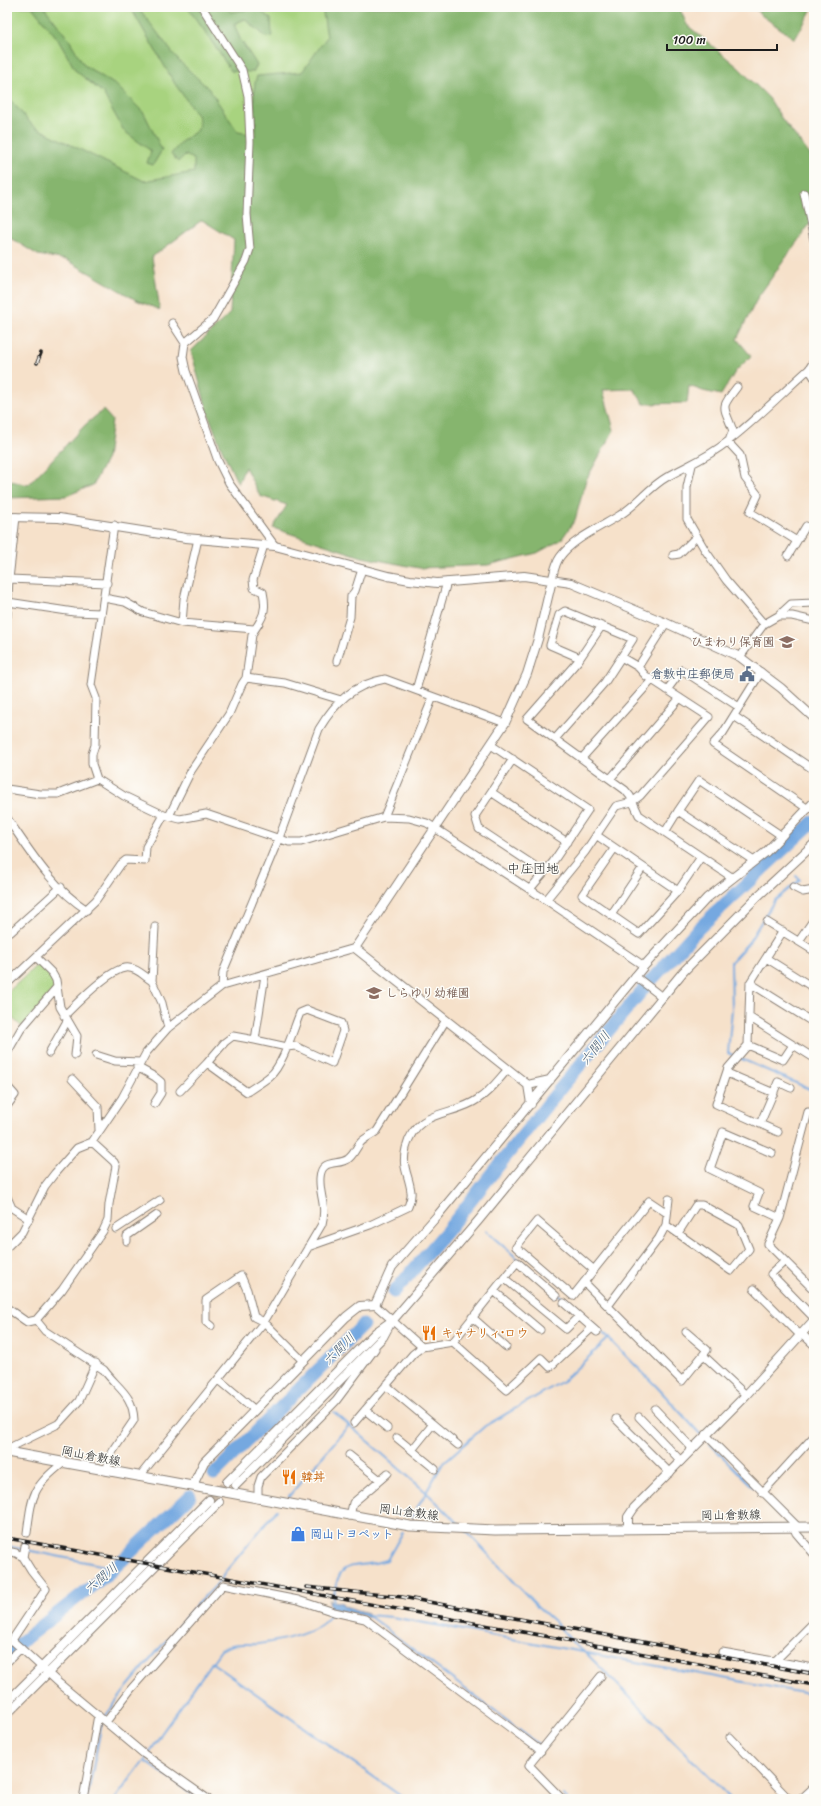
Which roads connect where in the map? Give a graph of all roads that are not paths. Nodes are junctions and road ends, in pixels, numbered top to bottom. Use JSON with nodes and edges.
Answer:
{"nodes":[{"id":1,"x":202,"y":7,"type":"edge"},
{"id":2,"x":804,"y":193,"type":"dead end"},
{"id":3,"x":814,"y":240,"type":"edge"},
{"id":4,"x":172,"y":323,"type":"dead end"},
{"id":5,"x":185,"y":343,"type":"junction"},
{"id":6,"x":814,"y":361,"type":"edge"},
{"id":7,"x":809,"y":369,"type":"junction"},
{"id":8,"x":814,"y":377,"type":"edge"},
{"id":9,"x":737,"y":387,"type":"dead end"},
{"id":10,"x":728,"y":442,"type":"junction"},
{"id":11,"x":692,"y":465,"type":"junction"},
{"id":12,"x":7,"y":517,"type":"edge"},
{"id":13,"x":16,"y":517,"type":"junction"},
{"id":14,"x":114,"y":525,"type":"junction"},
{"id":15,"x":806,"y":526,"type":"dead end"},
{"id":16,"x":697,"y":536,"type":"junction"},
{"id":17,"x":198,"y":539,"type":"junction"},
{"id":18,"x":797,"y":541,"type":"junction"},
{"id":19,"x":264,"y":545,"type":"junction"},
{"id":20,"x":275,"y":546,"type":"junction"},
{"id":21,"x":10,"y":550,"type":"edge"},
{"id":22,"x":673,"y":555,"type":"dead end"},
{"id":23,"x":788,"y":556,"type":"dead end"},
{"id":24,"x":362,"y":569,"type":"junction"},
{"id":25,"x":8,"y":579,"type":"edge"},
{"id":26,"x":552,"y":580,"type":"junction"},
{"id":27,"x":447,"y":582,"type":"junction"},
{"id":28,"x":107,"y":583,"type":"junction"},
{"id":29,"x":104,"y":598,"type":"junction"},
{"id":30,"x":8,"y":602,"type":"junction"},
{"id":31,"x":814,"y":603,"type":"edge"},
{"id":32,"x":101,"y":613,"type":"junction"},
{"id":33,"x":7,"y":616,"type":"edge"},
{"id":34,"x":778,"y":616,"type":"junction"},
{"id":35,"x":814,"y":621,"type":"edge"},
{"id":36,"x":182,"y":622,"type":"junction"},
{"id":37,"x":666,"y":623,"type":"junction"},
{"id":38,"x":764,"y":624,"type":"junction"},
{"id":39,"x":601,"y":626,"type":"junction"},
{"id":40,"x":254,"y":629,"type":"junction"},
{"id":41,"x":621,"y":657,"type":"junction"},
{"id":42,"x":740,"y":657,"type":"junction"},
{"id":43,"x":580,"y":658,"type":"junction"},
{"id":44,"x":337,"y":661,"type":"dead end"},
{"id":45,"x":638,"y":667,"type":"junction"},
{"id":46,"x":762,"y":672,"type":"junction"},
{"id":47,"x":246,"y":678,"type":"junction"},
{"id":48,"x":652,"y":680,"type":"junction"},
{"id":49,"x":416,"y":690,"type":"junction"},
{"id":50,"x":668,"y":690,"type":"junction"},
{"id":51,"x":433,"y":697,"type":"junction"},
{"id":52,"x":680,"y":698,"type":"junction"},
{"id":53,"x":341,"y":700,"type":"junction"},
{"id":54,"x":739,"y":708,"type":"junction"},
{"id":55,"x":734,"y":716,"type":"junction"},
{"id":56,"x":814,"y":718,"type":"edge"},
{"id":57,"x":505,"y":723,"type":"junction"},
{"id":58,"x":555,"y":739,"type":"junction"},
{"id":59,"x":491,"y":745,"type":"junction"},
{"id":60,"x":582,"y":758,"type":"junction"},
{"id":61,"x":513,"y":760,"type":"junction"},
{"id":62,"x":814,"y":770,"type":"edge"},
{"id":63,"x":610,"y":779,"type":"junction"},
{"id":64,"x":97,"y":780,"type":"junction"},
{"id":65,"x":7,"y":789,"type":"edge"},
{"id":66,"x":491,"y":792,"type":"junction"},
{"id":67,"x":632,"y":802,"type":"junction"},
{"id":68,"x":814,"y":802,"type":"edge"},
{"id":69,"x":808,"y":808,"type":"junction"},
{"id":70,"x":678,"y":811,"type":"junction"},
{"id":71,"x":166,"y":815,"type":"junction"},
{"id":72,"x":384,"y":817,"type":"junction"},
{"id":73,"x":7,"y":818,"type":"edge"},
{"id":74,"x":434,"y":828,"type":"junction"},
{"id":75,"x":665,"y":832,"type":"junction"},
{"id":76,"x":596,"y":835,"type":"junction"},
{"id":77,"x":782,"y":836,"type":"junction"},
{"id":78,"x":279,"y":838,"type":"junction"},
{"id":79,"x":567,"y":842,"type":"junction"},
{"id":80,"x":814,"y":844,"type":"edge"},
{"id":81,"x":614,"y":849,"type":"junction"},
{"id":82,"x":702,"y":857,"type":"junction"},
{"id":83,"x":754,"y":861,"type":"junction"},
{"id":84,"x":643,"y":867,"type":"junction"},
{"id":85,"x":544,"y":872,"type":"junction"},
{"id":86,"x":733,"y":878,"type":"junction"},
{"id":87,"x":61,"y":887,"type":"junction"},
{"id":88,"x":793,"y":888,"type":"dead end"},
{"id":89,"x":530,"y":889,"type":"junction"},
{"id":90,"x":814,"y":890,"type":"edge"},
{"id":91,"x":678,"y":891,"type":"junction"},
{"id":92,"x":546,"y":900,"type":"junction"},
{"id":93,"x":87,"y":910,"type":"junction"},
{"id":94,"x":611,"y":915,"type":"junction"},
{"id":95,"x":814,"y":919,"type":"edge"},
{"id":96,"x":767,"y":922,"type":"dead end"},
{"id":97,"x":155,"y":927,"type":"dead end"},
{"id":98,"x":783,"y":931,"type":"junction"},
{"id":99,"x":7,"y":933,"type":"edge"},
{"id":100,"x":799,"y":941,"type":"junction"},
{"id":101,"x":355,"y":948,"type":"junction"},
{"id":102,"x":814,"y":951,"type":"edge"},
{"id":103,"x":36,"y":957,"type":"junction"},
{"id":104,"x":766,"y":958,"type":"junction"},
{"id":105,"x":644,"y":966,"type":"junction"},
{"id":106,"x":265,"y":975,"type":"junction"},
{"id":107,"x":638,"y":978,"type":"junction"},
{"id":108,"x":152,"y":981,"type":"junction"},
{"id":109,"x":750,"y":983,"type":"junction"},
{"id":110,"x":7,"y":984,"type":"edge"},
{"id":111,"x":222,"y":986,"type":"junction"},
{"id":112,"x":57,"y":987,"type":"junction"},
{"id":113,"x":814,"y":988,"type":"edge"},
{"id":114,"x":662,"y":997,"type":"junction"},
{"id":115,"x":814,"y":1012,"type":"edge"},
{"id":116,"x":749,"y":1017,"type":"junction"},
{"id":117,"x":66,"y":1018,"type":"junction"},
{"id":118,"x":446,"y":1020,"type":"junction"},
{"id":119,"x":811,"y":1022,"type":"edge"},
{"id":120,"x":168,"y":1028,"type":"junction"},
{"id":121,"x":256,"y":1040,"type":"junction"},
{"id":122,"x":748,"y":1044,"type":"junction"},
{"id":123,"x":792,"y":1044,"type":"junction"},
{"id":124,"x":287,"y":1047,"type":"junction"},
{"id":125,"x":7,"y":1053,"type":"edge"},
{"id":126,"x":49,"y":1053,"type":"dead end"},
{"id":127,"x":96,"y":1054,"type":"dead end"},
{"id":128,"x":75,"y":1055,"type":"dead end"},
{"id":129,"x":814,"y":1058,"type":"edge"},
{"id":130,"x":207,"y":1063,"type":"junction"},
{"id":131,"x":139,"y":1065,"type":"junction"},
{"id":132,"x":508,"y":1069,"type":"junction"},
{"id":133,"x":727,"y":1073,"type":"junction"},
{"id":134,"x":72,"y":1079,"type":"dead end"},
{"id":135,"x":550,"y":1080,"type":"junction"},
{"id":136,"x":528,"y":1085,"type":"junction"},
{"id":137,"x":7,"y":1086,"type":"edge"},
{"id":138,"x":791,"y":1088,"type":"dead end"},
{"id":139,"x":180,"y":1091,"type":"dead end"},
{"id":140,"x":774,"y":1093,"type":"junction"},
{"id":141,"x":154,"y":1104,"type":"dead end"},
{"id":142,"x":530,"y":1104,"type":"junction"},
{"id":143,"x":7,"y":1106,"type":"edge"},
{"id":144,"x":814,"y":1113,"type":"edge"},
{"id":145,"x":760,"y":1124,"type":"junction"},
{"id":146,"x":99,"y":1130,"type":"junction"},
{"id":147,"x":778,"y":1132,"type":"dead end"},
{"id":148,"x":92,"y":1142,"type":"junction"},
{"id":149,"x":772,"y":1153,"type":"dead end"},
{"id":150,"x":7,"y":1198,"type":"edge"},
{"id":151,"x":669,"y":1199,"type":"dead end"},
{"id":152,"x":160,"y":1200,"type":"dead end"},
{"id":153,"x":667,"y":1214,"type":"junction"},
{"id":154,"x":157,"y":1215,"type":"dead end"},
{"id":155,"x":780,"y":1218,"type":"junction"},
{"id":156,"x":29,"y":1219,"type":"junction"},
{"id":157,"x":108,"y":1220,"type":"junction"},
{"id":158,"x":666,"y":1225,"type":"junction"},
{"id":159,"x":116,"y":1229,"type":"junction"},
{"id":160,"x":678,"y":1233,"type":"junction"},
{"id":161,"x":7,"y":1247,"type":"edge"},
{"id":162,"x":308,"y":1247,"type":"junction"},
{"id":163,"x":785,"y":1261,"type":"junction"},
{"id":164,"x":594,"y":1270,"type":"junction"},
{"id":165,"x":504,"y":1278,"type":"junction"},
{"id":166,"x":584,"y":1282,"type":"junction"},
{"id":167,"x":754,"y":1289,"type":"dead end"},
{"id":168,"x":814,"y":1290,"type":"edge"},
{"id":169,"x":494,"y":1291,"type":"junction"},
{"id":170,"x":556,"y":1296,"type":"dead end"},
{"id":171,"x":564,"y":1303,"type":"dead end"},
{"id":172,"x":375,"y":1305,"type":"junction"},
{"id":173,"x":608,"y":1306,"type":"junction"},
{"id":174,"x":7,"y":1308,"type":"edge"},
{"id":175,"x":578,"y":1316,"type":"junction"},
{"id":176,"x":472,"y":1317,"type":"junction"},
{"id":177,"x":814,"y":1319,"type":"edge"},
{"id":178,"x":36,"y":1320,"type":"junction"},
{"id":179,"x":393,"y":1320,"type":"junction"},
{"id":180,"x":264,"y":1322,"type":"junction"},
{"id":181,"x":211,"y":1326,"type":"dead end"},
{"id":182,"x":540,"y":1330,"type":"dead end"},
{"id":183,"x":686,"y":1332,"type":"dead end"},
{"id":184,"x":800,"y":1334,"type":"junction"},
{"id":185,"x":383,"y":1337,"type":"junction"},
{"id":186,"x":453,"y":1342,"type":"junction"},
{"id":187,"x":814,"y":1345,"type":"edge"},
{"id":188,"x":422,"y":1347,"type":"junction"},
{"id":189,"x":506,"y":1347,"type":"dead end"},
{"id":190,"x":703,"y":1355,"type":"junction"},
{"id":191,"x":303,"y":1361,"type":"junction"},
{"id":192,"x":96,"y":1363,"type":"junction"},
{"id":193,"x":218,"y":1379,"type":"junction"},
{"id":194,"x":386,"y":1385,"type":"junction"},
{"id":195,"x":746,"y":1395,"type":"junction"},
{"id":196,"x":655,"y":1409,"type":"dead end"},
{"id":197,"x":255,"y":1410,"type":"junction"},
{"id":198,"x":365,"y":1410,"type":"junction"},
{"id":199,"x":639,"y":1417,"type":"dead end"},
{"id":200,"x":616,"y":1419,"type":"dead end"},
{"id":201,"x":354,"y":1423,"type":"dead end"},
{"id":202,"x":433,"y":1424,"type":"junction"},
{"id":203,"x":387,"y":1428,"type":"dead end"},
{"id":204,"x":707,"y":1436,"type":"junction"},
{"id":205,"x":814,"y":1436,"type":"edge"},
{"id":206,"x":397,"y":1438,"type":"dead end"},
{"id":207,"x":458,"y":1445,"type":"dead end"},
{"id":208,"x":694,"y":1449,"type":"junction"},
{"id":209,"x":412,"y":1450,"type":"junction"},
{"id":210,"x":7,"y":1451,"type":"edge"},
{"id":211,"x":349,"y":1455,"type":"dead end"},
{"id":212,"x":681,"y":1461,"type":"junction"},
{"id":213,"x":63,"y":1463,"type":"junction"},
{"id":214,"x":435,"y":1469,"type":"dead end"},
{"id":215,"x":107,"y":1471,"type":"junction"},
{"id":216,"x":670,"y":1473,"type":"junction"},
{"id":217,"x":388,"y":1474,"type":"dead end"},
{"id":218,"x":139,"y":1477,"type":"junction"},
{"id":219,"x":380,"y":1480,"type":"junction"},
{"id":220,"x":226,"y":1482,"type":"tunnel mouth"},
{"id":221,"x":193,"y":1485,"type":"junction"},
{"id":222,"x":236,"y":1485,"type":"tunnel mouth"},
{"id":223,"x":762,"y":1493,"type":"junction"},
{"id":224,"x":258,"y":1499,"type":"junction"},
{"id":225,"x":209,"y":1500,"type":"tunnel mouth"},
{"id":226,"x":219,"y":1502,"type":"tunnel mouth"},
{"id":227,"x":350,"y":1516,"type":"junction"},
{"id":228,"x":796,"y":1527,"type":"junction"},
{"id":229,"x":814,"y":1527,"type":"edge"},
{"id":230,"x":628,"y":1528,"type":"junction"},
{"id":231,"x":27,"y":1533,"type":"dead end"},
{"id":232,"x":7,"y":1551,"type":"edge"},
{"id":233,"x":814,"y":1554,"type":"edge"},
{"id":234,"x":814,"y":1622,"type":"edge"},
{"id":235,"x":15,"y":1643,"type":"edge"},
{"id":236,"x":722,"y":1652,"type":"dead end"},
{"id":237,"x":775,"y":1661,"type":"junction"},
{"id":238,"x":7,"y":1662,"type":"edge"},
{"id":239,"x":814,"y":1668,"type":"edge"},
{"id":240,"x":45,"y":1669,"type":"junction"},
{"id":241,"x":601,"y":1676,"type":"dead end"},
{"id":242,"x":7,"y":1702,"type":"edge"},
{"id":243,"x":7,"y":1714,"type":"edge"},
{"id":244,"x":103,"y":1719,"type":"junction"},
{"id":245,"x":730,"y":1736,"type":"dead end"},
{"id":246,"x":538,"y":1749,"type":"junction"},
{"id":247,"x":814,"y":1787,"type":"edge"},
{"id":248,"x":206,"y":1798,"type":"edge"},
{"id":249,"x":803,"y":1798,"type":"edge"},
{"id":250,"x":83,"y":1799,"type":"edge"},
{"id":251,"x":562,"y":1799,"type":"edge"},
{"id":252,"x":789,"y":1799,"type":"edge"}],
"edges":[{"from":1,"to":5,"type":"street"},
{"from":2,"to":3,"type":"street"},
{"from":4,"to":5,"type":"street"},
{"from":5,"to":20,"type":"street"},
{"from":6,"to":7,"type":"street"},
{"from":7,"to":8,"type":"street"},
{"from":7,"to":10,"type":"street"},
{"from":9,"to":10,"type":"street"},
{"from":10,"to":11,"type":"street"},
{"from":10,"to":18,"type":"street"},
{"from":11,"to":16,"type":"street"},
{"from":11,"to":26,"type":"street"},
{"from":12,"to":13,"type":"street"},
{"from":13,"to":14,"type":"street"},
{"from":13,"to":21,"type":"street"},
{"from":14,"to":17,"type":"street"},
{"from":14,"to":28,"type":"street"},
{"from":15,"to":18,"type":"street"},
{"from":16,"to":22,"type":"street"},
{"from":16,"to":38,"type":"street"},
{"from":17,"to":19,"type":"street"},
{"from":17,"to":36,"type":"street"},
{"from":18,"to":23,"type":"street"},
{"from":19,"to":20,"type":"street"},
{"from":19,"to":40,"type":"street"},
{"from":20,"to":24,"type":"street"},
{"from":21,"to":25,"type":"street"},
{"from":24,"to":27,"type":"street"},
{"from":24,"to":44,"type":"street"},
{"from":25,"to":28,"type":"street"},
{"from":25,"to":30,"type":"street"},
{"from":26,"to":27,"type":"street"},
{"from":26,"to":37,"type":"street"},
{"from":26,"to":57,"type":"street"},
{"from":27,"to":49,"type":"street"},
{"from":28,"to":29,"type":"street"},
{"from":29,"to":32,"type":"street"},
{"from":29,"to":36,"type":"street"},
{"from":30,"to":32,"type":"street"},
{"from":30,"to":33,"type":"street"},
{"from":31,"to":34,"type":"street"},
{"from":32,"to":64,"type":"street"},
{"from":34,"to":35,"type":"street"},
{"from":34,"to":38,"type":"street"},
{"from":36,"to":40,"type":"street"},
{"from":37,"to":42,"type":"street"},
{"from":37,"to":45,"type":"street"},
{"from":38,"to":42,"type":"street"},
{"from":39,"to":41,"type":"street"},
{"from":39,"to":43,"type":"street"},
{"from":39,"to":43,"type":"street"},
{"from":40,"to":47,"type":"street"},
{"from":41,"to":45,"type":"street"},
{"from":41,"to":58,"type":"street"},
{"from":42,"to":46,"type":"street"},
{"from":43,"to":58,"type":"street"},
{"from":45,"to":48,"type":"street"},
{"from":46,"to":54,"type":"street"},
{"from":46,"to":56,"type":"street"},
{"from":47,"to":53,"type":"street"},
{"from":47,"to":71,"type":"street"},
{"from":48,"to":50,"type":"street"},
{"from":48,"to":60,"type":"street"},
{"from":49,"to":51,"type":"street"},
{"from":49,"to":53,"type":"street"},
{"from":50,"to":52,"type":"street"},
{"from":50,"to":54,"type":"street"},
{"from":51,"to":57,"type":"street"},
{"from":51,"to":72,"type":"street"},
{"from":52,"to":63,"type":"street"},
{"from":52,"to":67,"type":"street"},
{"from":53,"to":78,"type":"street"},
{"from":54,"to":55,"type":"street"},
{"from":55,"to":62,"type":"street"},
{"from":55,"to":69,"type":"street"},
{"from":57,"to":59,"type":"street"},
{"from":58,"to":60,"type":"street"},
{"from":59,"to":61,"type":"street"},
{"from":59,"to":74,"type":"street"},
{"from":60,"to":63,"type":"street"},
{"from":61,"to":66,"type":"street"},
{"from":61,"to":79,"type":"street"},
{"from":63,"to":67,"type":"street"},
{"from":64,"to":65,"type":"street"},
{"from":64,"to":71,"type":"street"},
{"from":66,"to":79,"type":"street"},
{"from":66,"to":85,"type":"street"},
{"from":67,"to":75,"type":"street"},
{"from":67,"to":76,"type":"street"},
{"from":68,"to":69,"type":"street"},
{"from":69,"to":77,"type":"street"},
{"from":70,"to":75,"type":"street"},
{"from":70,"to":77,"type":"street"},
{"from":70,"to":83,"type":"street"},
{"from":71,"to":78,"type":"street"},
{"from":71,"to":93,"type":"street"},
{"from":72,"to":74,"type":"street"},
{"from":72,"to":78,"type":"street"},
{"from":73,"to":87,"type":"street"},
{"from":74,"to":89,"type":"street"},
{"from":74,"to":101,"type":"street"},
{"from":75,"to":82,"type":"street"},
{"from":76,"to":81,"type":"street"},
{"from":76,"to":92,"type":"street"},
{"from":77,"to":83,"type":"street"},
{"from":78,"to":111,"type":"street"},
{"from":79,"to":85,"type":"street"},
{"from":80,"to":114,"type":"street"},
{"from":81,"to":84,"type":"street"},
{"from":81,"to":94,"type":"street"},
{"from":82,"to":86,"type":"street"},
{"from":82,"to":91,"type":"street"},
{"from":83,"to":86,"type":"street"},
{"from":84,"to":91,"type":"street"},
{"from":84,"to":94,"type":"street"},
{"from":85,"to":89,"type":"street"},
{"from":86,"to":105,"type":"street"},
{"from":87,"to":93,"type":"street"},
{"from":87,"to":99,"type":"street"},
{"from":88,"to":90,"type":"street"},
{"from":89,"to":92,"type":"street"},
{"from":91,"to":94,"type":"street"},
{"from":92,"to":105,"type":"street"},
{"from":93,"to":103,"type":"street"},
{"from":95,"to":100,"type":"street"},
{"from":96,"to":98,"type":"street"},
{"from":97,"to":108,"type":"street"},
{"from":98,"to":100,"type":"street"},
{"from":98,"to":104,"type":"street"},
{"from":100,"to":102,"type":"street"},
{"from":101,"to":106,"type":"street"},
{"from":101,"to":118,"type":"street"},
{"from":103,"to":110,"type":"street"},
{"from":103,"to":112,"type":"street"},
{"from":104,"to":109,"type":"street"},
{"from":104,"to":113,"type":"street"},
{"from":105,"to":107,"type":"street"},
{"from":106,"to":111,"type":"street"},
{"from":106,"to":121,"type":"street"},
{"from":107,"to":114,"type":"street"},
{"from":107,"to":135,"type":"street"},
{"from":108,"to":117,"type":"street"},
{"from":108,"to":120,"type":"street"},
{"from":109,"to":116,"type":"street"},
{"from":109,"to":119,"type":"street"},
{"from":111,"to":120,"type":"street"},
{"from":112,"to":117,"type":"street"},
{"from":112,"to":125,"type":"street"},
{"from":114,"to":179,"type":"street"},
{"from":115,"to":119,"type":"street"},
{"from":116,"to":122,"type":"street"},
{"from":116,"to":123,"type":"street"},
{"from":117,"to":126,"type":"street"},
{"from":117,"to":128,"type":"street"},
{"from":118,"to":132,"type":"street"},
{"from":118,"to":162,"type":"street"},
{"from":120,"to":131,"type":"street"},
{"from":121,"to":124,"type":"street"},
{"from":121,"to":130,"type":"street"},
{"from":122,"to":123,"type":"street"},
{"from":122,"to":133,"type":"street"},
{"from":123,"to":129,"type":"street"},
{"from":124,"to":124,"type":"street"},
{"from":124,"to":130,"type":"street"},
{"from":127,"to":131,"type":"street"},
{"from":130,"to":139,"type":"street"},
{"from":131,"to":141,"type":"street"},
{"from":131,"to":146,"type":"street"},
{"from":132,"to":136,"type":"street"},
{"from":132,"to":162,"type":"street"},
{"from":133,"to":140,"type":"street"},
{"from":133,"to":145,"type":"street"},
{"from":134,"to":146,"type":"street"},
{"from":135,"to":136,"type":"street"},
{"from":135,"to":142,"type":"street"},
{"from":136,"to":142,"type":"street"},
{"from":137,"to":143,"type":"street"},
{"from":138,"to":140,"type":"street"},
{"from":140,"to":145,"type":"street"},
{"from":142,"to":172,"type":"street"},
{"from":144,"to":155,"type":"street"},
{"from":145,"to":147,"type":"street"},
{"from":146,"to":148,"type":"street"},
{"from":148,"to":156,"type":"street"},
{"from":148,"to":157,"type":"street"},
{"from":149,"to":155,"type":"street"},
{"from":150,"to":156,"type":"street"},
{"from":151,"to":153,"type":"street"},
{"from":152,"to":159,"type":"street"},
{"from":153,"to":158,"type":"street"},
{"from":153,"to":164,"type":"street"},
{"from":154,"to":159,"type":"street"},
{"from":155,"to":163,"type":"street"},
{"from":156,"to":161,"type":"street"},
{"from":157,"to":159,"type":"street"},
{"from":157,"to":178,"type":"street"},
{"from":158,"to":160,"type":"street"},
{"from":158,"to":173,"type":"street"},
{"from":160,"to":160,"type":"street"},
{"from":162,"to":180,"type":"street"},
{"from":163,"to":168,"type":"street"},
{"from":163,"to":177,"type":"street"},
{"from":164,"to":166,"type":"street"},
{"from":164,"to":166,"type":"street"},
{"from":165,"to":169,"type":"street"},
{"from":165,"to":170,"type":"street"},
{"from":165,"to":175,"type":"street"},
{"from":166,"to":173,"type":"street"},
{"from":167,"to":184,"type":"street"},
{"from":169,"to":176,"type":"street"},
{"from":169,"to":182,"type":"street"},
{"from":171,"to":175,"type":"street"},
{"from":172,"to":179,"type":"street"},
{"from":172,"to":191,"type":"street"},
{"from":173,"to":190,"type":"street"},
{"from":174,"to":178,"type":"street"},
{"from":175,"to":186,"type":"street"},
{"from":176,"to":186,"type":"street"},
{"from":176,"to":189,"type":"street"},
{"from":177,"to":184,"type":"street"},
{"from":178,"to":192,"type":"street"},
{"from":179,"to":185,"type":"street"},
{"from":179,"to":188,"type":"street"},
{"from":179,"to":220,"type":"street"},
{"from":180,"to":181,"type":"street"},
{"from":180,"to":191,"type":"street"},
{"from":180,"to":193,"type":"street"},
{"from":183,"to":190,"type":"street"},
{"from":184,"to":187,"type":"street"},
{"from":184,"to":195,"type":"street"},
{"from":185,"to":222,"type":"street"},
{"from":185,"to":224,"type":"street"},
{"from":186,"to":188,"type":"street"},
{"from":188,"to":194,"type":"street"},
{"from":190,"to":195,"type":"street"},
{"from":191,"to":197,"type":"street"},
{"from":192,"to":210,"type":"street"},
{"from":192,"to":215,"type":"street"},
{"from":193,"to":197,"type":"street"},
{"from":193,"to":218,"type":"street"},
{"from":194,"to":198,"type":"street"},
{"from":194,"to":202,"type":"street"},
{"from":195,"to":204,"type":"street"},
{"from":196,"to":208,"type":"street"},
{"from":197,"to":221,"type":"street"},
{"from":198,"to":201,"type":"street"},
{"from":198,"to":203,"type":"street"},
{"from":199,"to":212,"type":"street"},
{"from":200,"to":216,"type":"street"},
{"from":202,"to":207,"type":"street"},
{"from":202,"to":209,"type":"street"},
{"from":204,"to":208,"type":"street"},
{"from":204,"to":223,"type":"street"},
{"from":205,"to":223,"type":"street"},
{"from":206,"to":209,"type":"street"},
{"from":208,"to":212,"type":"street"},
{"from":209,"to":214,"type":"street"},
{"from":210,"to":213,"type":"main road","name":"岡山倉敷線"},
{"from":211,"to":219,"type":"street"},
{"from":212,"to":216,"type":"street"},
{"from":213,"to":215,"type":"main road","name":"岡山倉敷線"},
{"from":213,"to":231,"type":"street"},
{"from":215,"to":218,"type":"main road","name":"岡山倉敷線"},
{"from":216,"to":230,"type":"street"},
{"from":217,"to":219,"type":"street"},
{"from":218,"to":221,"type":"main road","name":"岡山倉敷線"},
{"from":219,"to":227,"type":"street"},
{"from":221,"to":224,"type":"main road","name":"岡山倉敷線"},
{"from":223,"to":228,"type":"street"},
{"from":224,"to":227,"type":"main road","name":"岡山倉敷線"},
{"from":225,"to":240,"type":"street"},
{"from":226,"to":240,"type":"street"},
{"from":227,"to":230,"type":"main road","name":"岡山倉敷線"},
{"from":228,"to":229,"type":"main road","name":"岡山倉敷線"},
{"from":228,"to":230,"type":"main road","name":"岡山倉敷線"},
{"from":228,"to":233,"type":"street"},
{"from":232,"to":235,"type":"street"},
{"from":234,"to":237,"type":"street"},
{"from":235,"to":238,"type":"street"},
{"from":235,"to":240,"type":"street"},
{"from":236,"to":237,"type":"street"},
{"from":237,"to":239,"type":"street"},
{"from":240,"to":242,"type":"street"},
{"from":240,"to":243,"type":"street"},
{"from":240,"to":244,"type":"street"},
{"from":241,"to":246,"type":"street"},
{"from":244,"to":246,"type":"street"},
{"from":244,"to":248,"type":"street"},
{"from":244,"to":250,"type":"street"},
{"from":245,"to":252,"type":"street"},
{"from":246,"to":251,"type":"street"},
{"from":247,"to":249,"type":"street"}]}
